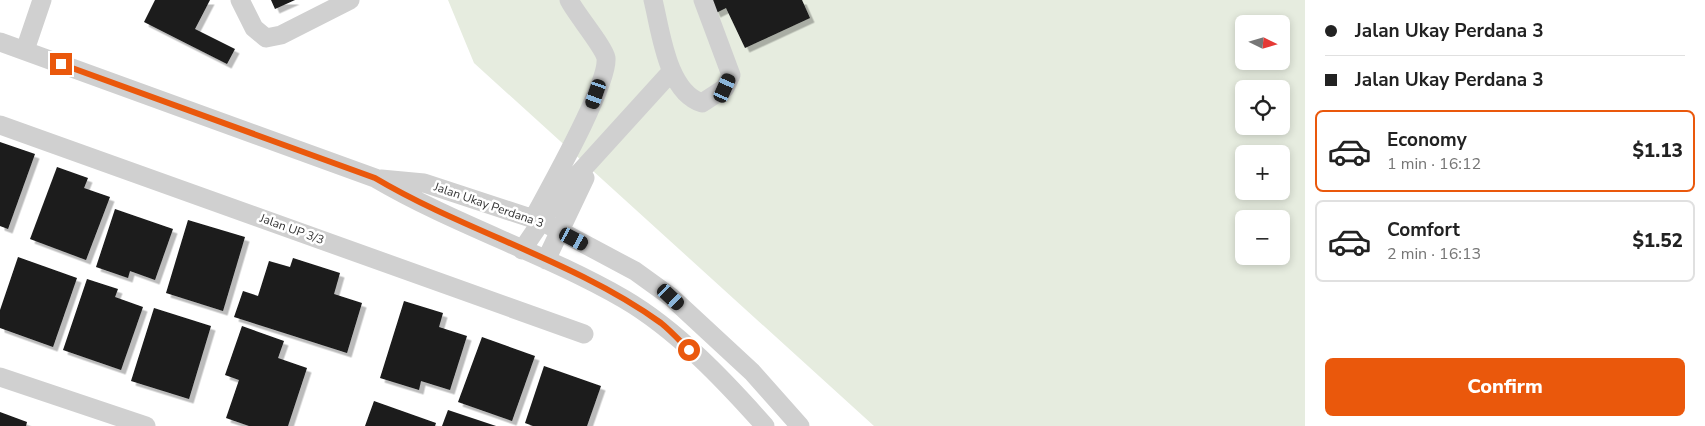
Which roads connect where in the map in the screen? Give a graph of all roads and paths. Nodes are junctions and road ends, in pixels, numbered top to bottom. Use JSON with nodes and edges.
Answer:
{"nodes":[{"id":1,"x":42,"y":0,"type":"edge"},
{"id":2,"x":240,"y":0,"type":"edge"},
{"id":3,"x":350,"y":0,"type":"edge"},
{"id":4,"x":569,"y":0,"type":"edge"},
{"id":5,"x":653,"y":0,"type":"edge"},
{"id":6,"x":703,"y":0,"type":"edge"},
{"id":7,"x":0,"y":42,"type":"edge"},
{"id":8,"x":24,"y":50,"type":"junction"},
{"id":9,"x":671,"y":72,"type":"junction"},
{"id":10,"x":0,"y":125,"type":"edge"},
{"id":11,"x":375,"y":178,"type":"junction"},
{"id":12,"x":545,"y":224,"type":"junction"},
{"id":13,"x":522,"y":250,"type":"junction"},
{"id":14,"x":546,"y":260,"type":"junction"},
{"id":15,"x":584,"y":334,"type":"dead end"},
{"id":16,"x":0,"y":377,"type":"edge"},
{"id":17,"x":146,"y":426,"type":"edge"},
{"id":18,"x":765,"y":426,"type":"edge"},
{"id":19,"x":800,"y":426,"type":"edge"}],
"edges":[{"from":1,"to":8,"type":"street"},
{"from":2,"to":3,"type":"street"},
{"from":4,"to":12,"type":"street"},
{"from":5,"to":9,"type":"street"},
{"from":6,"to":9,"type":"street"},
{"from":7,"to":8,"type":"street","name":"Jalan Ukay Perdana 3"},
{"from":8,"to":11,"type":"street","name":"Jalan Ukay Perdana 3"},
{"from":9,"to":12,"type":"street"},
{"from":10,"to":15,"type":"street","name":"Jalan UP 3/3"},
{"from":11,"to":12,"type":"street","name":"Jalan Ukay Perdana 3"},
{"from":11,"to":13,"type":"street","name":"Jalan Ukay Perdana 3"},
{"from":12,"to":13,"type":"street"},
{"from":12,"to":14,"type":"street"},
{"from":12,"to":19,"type":"street","name":"Jalan Ukay Perdana 3"},
{"from":13,"to":14,"type":"street","name":"Jalan Ukay Perdana 3"},
{"from":14,"to":18,"type":"street","name":"Jalan Ukay Perdana 3"},
{"from":16,"to":17,"type":"street"}]}
